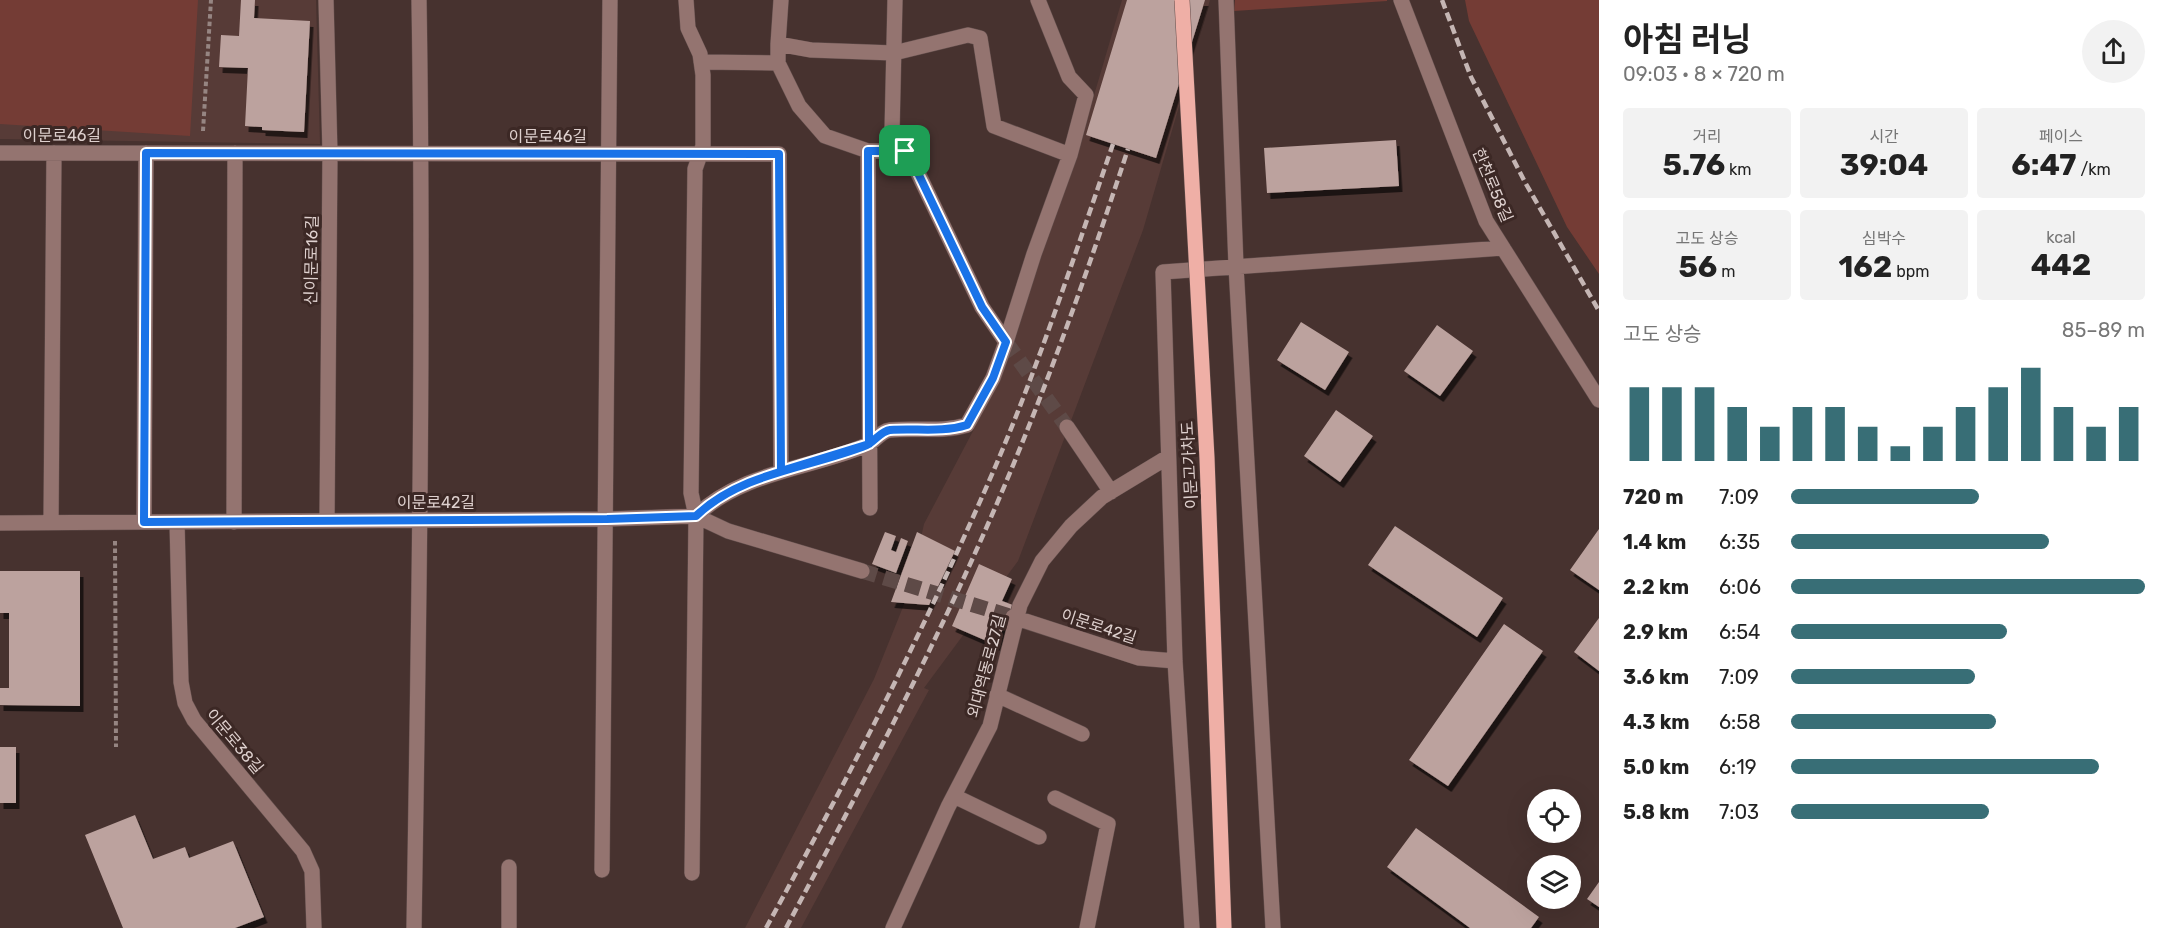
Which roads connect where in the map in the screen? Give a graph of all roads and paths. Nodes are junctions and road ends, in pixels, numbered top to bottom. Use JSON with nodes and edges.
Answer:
{"nodes":[{"id":1,"x":211,"y":0,"type":"edge"},
{"id":2,"x":326,"y":0,"type":"edge"},
{"id":3,"x":418,"y":0,"type":"edge"},
{"id":4,"x":610,"y":0,"type":"edge"},
{"id":5,"x":686,"y":0,"type":"edge"},
{"id":6,"x":781,"y":0,"type":"edge"},
{"id":7,"x":895,"y":0,"type":"edge"},
{"id":8,"x":1038,"y":0,"type":"edge"},
{"id":9,"x":1182,"y":0,"type":"edge"},
{"id":10,"x":1226,"y":0,"type":"edge"},
{"id":11,"x":1401,"y":0,"type":"edge"},
{"id":12,"x":778,"y":44,"type":"junction"},
{"id":13,"x":894,"y":53,"type":"junction"},
{"id":14,"x":701,"y":62,"type":"junction"},
{"id":15,"x":778,"y":63,"type":"junction"},
{"id":16,"x":203,"y":131,"type":"dead end"},
{"id":17,"x":868,"y":151,"type":"junction"},
{"id":18,"x":905,"y":151,"type":"junction"},
{"id":19,"x":0,"y":153,"type":"edge"},
{"id":20,"x":54,"y":153,"type":"junction"},
{"id":21,"x":146,"y":153,"type":"junction"},
{"id":22,"x":235,"y":153,"type":"junction"},
{"id":23,"x":330,"y":153,"type":"junction"},
{"id":24,"x":422,"y":153,"type":"junction"},
{"id":25,"x":608,"y":154,"type":"junction"},
{"id":26,"x":700,"y":154,"type":"junction"},
{"id":27,"x":1070,"y":155,"type":"junction"},
{"id":28,"x":1503,"y":248,"type":"junction"},
{"id":29,"x":1236,"y":266,"type":"junction"},
{"id":30,"x":1006,"y":342,"type":"junction"},
{"id":31,"x":1599,"y":400,"type":"edge"},
{"id":32,"x":1067,"y":427,"type":"tunnel mouth"},
{"id":33,"x":869,"y":444,"type":"junction"},
{"id":34,"x":1168,"y":457,"type":"junction"},
{"id":35,"x":781,"y":471,"type":"junction"},
{"id":36,"x":1111,"y":492,"type":"junction"},
{"id":37,"x":870,"y":508,"type":"dead end"},
{"id":38,"x":696,"y":516,"type":"junction"},
{"id":39,"x":607,"y":519,"type":"junction"},
{"id":40,"x":421,"y":520,"type":"junction"},
{"id":41,"x":327,"y":521,"type":"junction"},
{"id":42,"x":115,"y":522,"type":"junction"},
{"id":43,"x":144,"y":522,"type":"junction"},
{"id":44,"x":177,"y":522,"type":"junction"},
{"id":45,"x":234,"y":522,"type":"junction"},
{"id":46,"x":0,"y":523,"type":"edge"},
{"id":47,"x":51,"y":523,"type":"junction"},
{"id":48,"x":862,"y":570,"type":"tunnel mouth"},
{"id":49,"x":1016,"y":618,"type":"junction"},
{"id":50,"x":1175,"y":662,"type":"junction"},
{"id":51,"x":997,"y":696,"type":"junction"},
{"id":52,"x":1082,"y":734,"type":"dead end"},
{"id":53,"x":117,"y":747,"type":"dead end"},
{"id":54,"x":954,"y":796,"type":"junction"},
{"id":55,"x":1055,"y":798,"type":"dead end"},
{"id":56,"x":1039,"y":837,"type":"dead end"},
{"id":57,"x":509,"y":867,"type":"dead end"},
{"id":58,"x":602,"y":870,"type":"dead end"},
{"id":59,"x":692,"y":873,"type":"dead end"},
{"id":60,"x":314,"y":928,"type":"edge"},
{"id":61,"x":414,"y":928,"type":"edge"},
{"id":62,"x":509,"y":928,"type":"edge"},
{"id":63,"x":893,"y":928,"type":"edge"},
{"id":64,"x":1087,"y":928,"type":"edge"},
{"id":65,"x":1192,"y":928,"type":"edge"},
{"id":66,"x":1224,"y":928,"type":"edge"},
{"id":67,"x":1273,"y":928,"type":"edge"}],
"edges":[{"from":1,"to":16,"type":"path"},
{"from":2,"to":23,"type":"street","name":"신이문로16길"},
{"from":3,"to":24,"type":"street"},
{"from":4,"to":25,"type":"street"},
{"from":5,"to":14,"type":"street"},
{"from":6,"to":12,"type":"street"},
{"from":7,"to":13,"type":"street"},
{"from":8,"to":27,"type":"street"},
{"from":9,"to":66,"type":"main road","name":"이문고가차도","bridge":true},
{"from":10,"to":29,"type":"street"},
{"from":11,"to":28,"type":"street","name":"한천로58길"},
{"from":12,"to":13,"type":"street"},
{"from":12,"to":15,"type":"street"},
{"from":13,"to":18,"type":"street"},
{"from":13,"to":27,"type":"street"},
{"from":14,"to":15,"type":"street"},
{"from":14,"to":26,"type":"street"},
{"from":15,"to":17,"type":"street"},
{"from":17,"to":18,"type":"street"},
{"from":17,"to":33,"type":"street"},
{"from":18,"to":30,"type":"street"},
{"from":19,"to":20,"type":"street","name":"이문로46길"},
{"from":20,"to":21,"type":"street","name":"이문로46길"},
{"from":20,"to":47,"type":"street"},
{"from":21,"to":22,"type":"street","name":"이문로46길"},
{"from":21,"to":43,"type":"street"},
{"from":22,"to":23,"type":"street","name":"이문로46길"},
{"from":22,"to":45,"type":"street"},
{"from":23,"to":24,"type":"street","name":"이문로46길"},
{"from":23,"to":41,"type":"street","name":"신이문로16길"},
{"from":24,"to":25,"type":"street","name":"이문로46길"},
{"from":24,"to":40,"type":"street"},
{"from":25,"to":26,"type":"street","name":"이문로46길"},
{"from":25,"to":39,"type":"street"},
{"from":26,"to":35,"type":"street","name":"이문로46길"},
{"from":26,"to":38,"type":"street"},
{"from":27,"to":30,"type":"street"},
{"from":28,"to":29,"type":"street"},
{"from":28,"to":31,"type":"street","name":"한천로58길"},
{"from":29,"to":34,"type":"street"},
{"from":29,"to":67,"type":"street"},
{"from":30,"to":33,"type":"street"},
{"from":32,"to":36,"type":"street"},
{"from":33,"to":35,"type":"street"},
{"from":33,"to":37,"type":"street"},
{"from":34,"to":36,"type":"street","name":"외대역동로27길"},
{"from":34,"to":50,"type":"street"},
{"from":35,"to":38,"type":"street"},
{"from":36,"to":49,"type":"street","name":"외대역동로27길"},
{"from":38,"to":39,"type":"street","name":"이문로42길"},
{"from":38,"to":48,"type":"street","name":"이문로42길"},
{"from":38,"to":59,"type":"street"},
{"from":39,"to":40,"type":"street","name":"이문로42길"},
{"from":39,"to":58,"type":"street"},
{"from":40,"to":41,"type":"street","name":"이문로42길"},
{"from":40,"to":61,"type":"street"},
{"from":41,"to":45,"type":"street","name":"이문로42길"},
{"from":42,"to":43,"type":"street","name":"이문로42길"},
{"from":42,"to":47,"type":"street","name":"이문로42길"},
{"from":42,"to":53,"type":"path"},
{"from":43,"to":44,"type":"street","name":"이문로42길"},
{"from":44,"to":45,"type":"street","name":"이문로42길"},
{"from":44,"to":60,"type":"street","name":"이문로38길"},
{"from":46,"to":47,"type":"street","name":"이문로42길"},
{"from":49,"to":50,"type":"street","name":"이문로42길"},
{"from":49,"to":51,"type":"street","name":"외대역동로27길"},
{"from":50,"to":65,"type":"street"},
{"from":51,"to":52,"type":"street"},
{"from":51,"to":54,"type":"street","name":"외대역동로27길"},
{"from":54,"to":56,"type":"street"},
{"from":54,"to":63,"type":"street","name":"외대역동로27길"},
{"from":55,"to":64,"type":"street"},
{"from":57,"to":62,"type":"street"}]}
